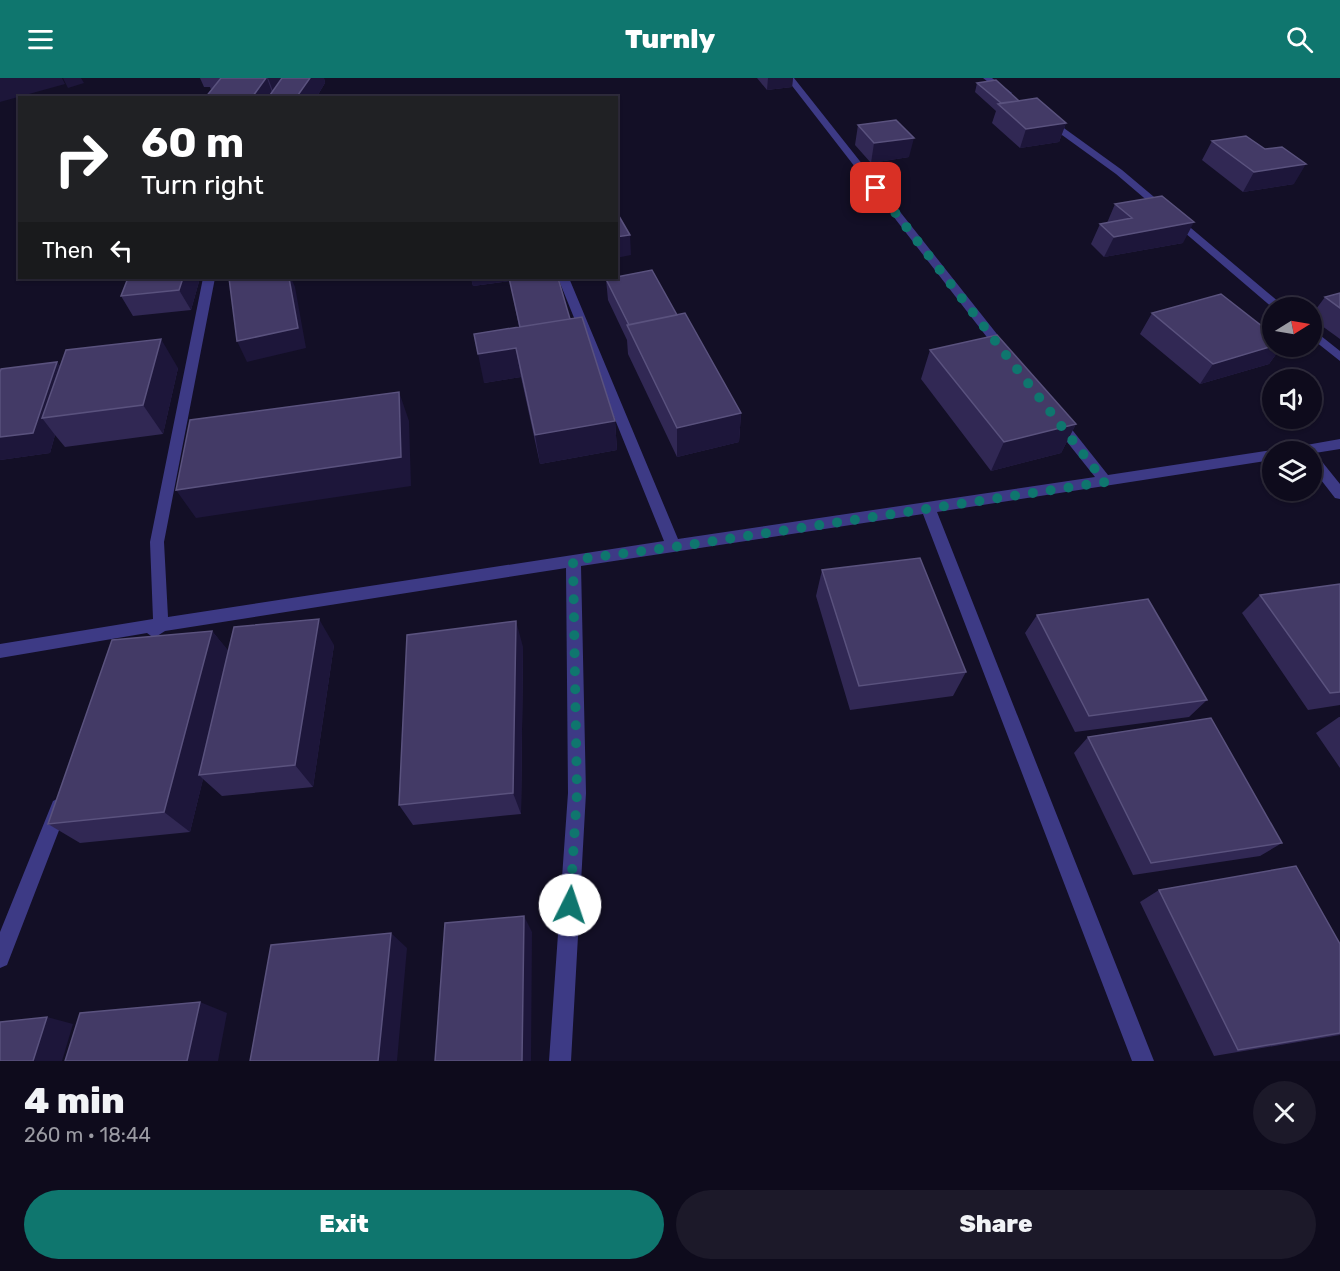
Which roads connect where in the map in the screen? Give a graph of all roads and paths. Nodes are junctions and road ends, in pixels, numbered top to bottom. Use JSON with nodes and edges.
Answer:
{"nodes":[{"id":1,"x":790,"y":78,"type":"edge"},
{"id":2,"x":987,"y":78,"type":"edge"},
{"id":3,"x":1016,"y":98,"type":"edge"},
{"id":4,"x":1034,"y":111,"type":"edge"},
{"id":5,"x":209,"y":279,"type":"edge"},
{"id":6,"x":563,"y":279,"type":"edge"},
{"id":7,"x":1268,"y":297,"type":"edge"},
{"id":8,"x":1322,"y":341,"type":"edge"},
{"id":9,"x":1340,"y":357,"type":"edge"},
{"id":10,"x":1010,"y":359,"type":"edge"},
{"id":11,"x":1047,"y":406,"type":"edge"},
{"id":12,"x":1340,"y":444,"type":"edge"},
{"id":13,"x":1322,"y":448,"type":"edge"},
{"id":14,"x":1262,"y":457,"type":"edge"},
{"id":15,"x":1322,"y":474,"type":"edge"},
{"id":16,"x":1105,"y":482,"type":"junction"},
{"id":17,"x":1340,"y":494,"type":"edge"},
{"id":18,"x":928,"y":508,"type":"junction"},
{"id":19,"x":674,"y":547,"type":"junction"},
{"id":20,"x":573,"y":560,"type":"junction"},
{"id":21,"x":161,"y":624,"type":"junction"},
{"id":22,"x":138,"y":648,"type":"edge"},
{"id":23,"x":0,"y":651,"type":"edge"},
{"id":24,"x":65,"y":791,"type":"edge"},
{"id":25,"x":0,"y":958,"type":"edge"},
{"id":26,"x":560,"y":1061,"type":"edge"},
{"id":27,"x":1143,"y":1061,"type":"edge"}],
"edges":[{"from":1,"to":10,"type":"street"},
{"from":2,"to":3,"type":"street"},
{"from":4,"to":7,"type":"street"},
{"from":5,"to":21,"type":"street"},
{"from":6,"to":19,"type":"street"},
{"from":8,"to":9,"type":"street"},
{"from":11,"to":16,"type":"street"},
{"from":12,"to":13,"type":"street"},
{"from":14,"to":16,"type":"street"},
{"from":15,"to":17,"type":"street"},
{"from":16,"to":18,"type":"street"},
{"from":18,"to":19,"type":"street"},
{"from":18,"to":27,"type":"street"},
{"from":19,"to":20,"type":"street"},
{"from":20,"to":21,"type":"street"},
{"from":20,"to":26,"type":"street"},
{"from":21,"to":22,"type":"street"},
{"from":21,"to":23,"type":"street"},
{"from":24,"to":25,"type":"street"}]}
